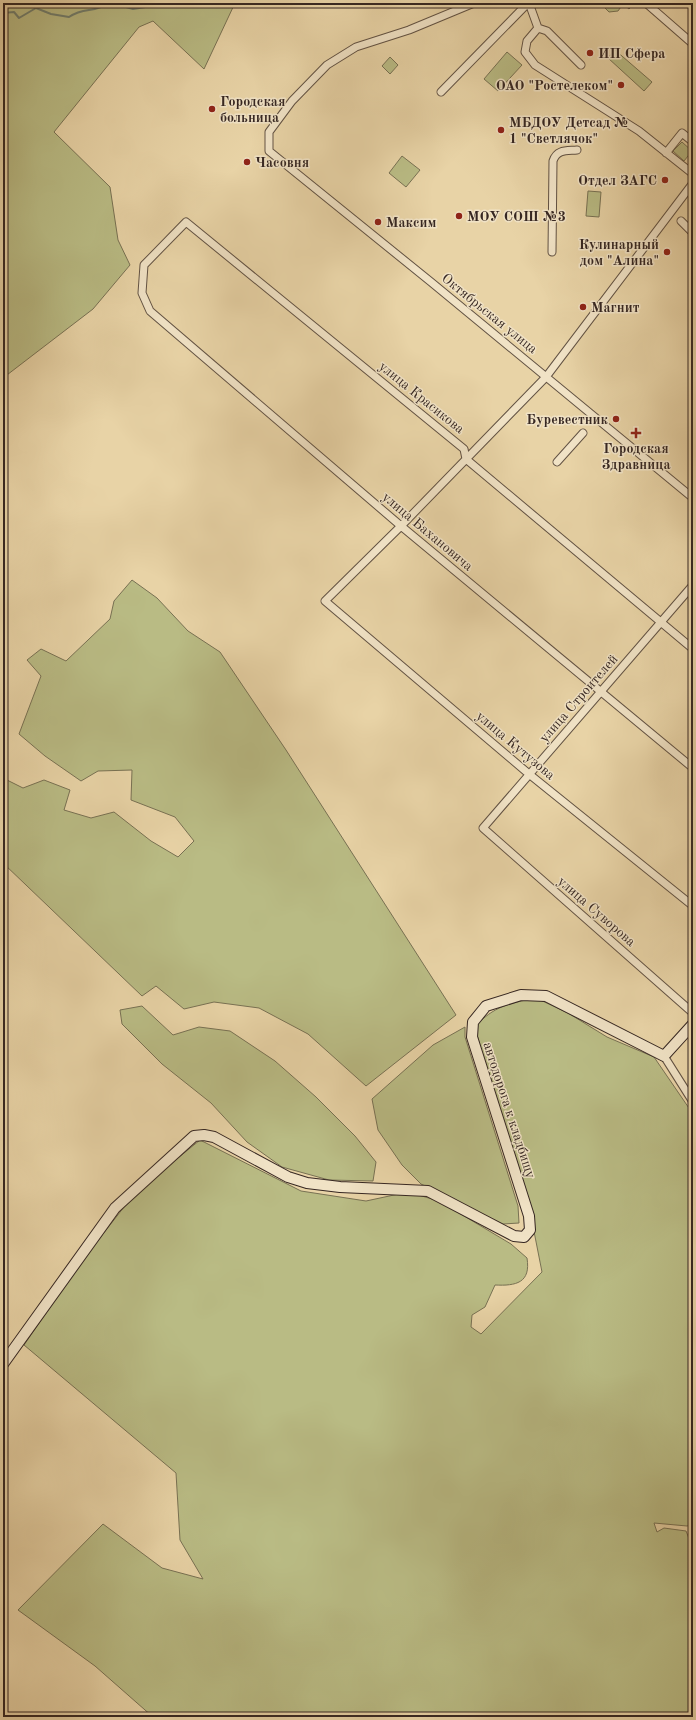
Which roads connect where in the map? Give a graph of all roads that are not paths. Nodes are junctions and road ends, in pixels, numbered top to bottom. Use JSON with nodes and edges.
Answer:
{"nodes":[{"id":1,"x":474,"y":3,"type":"edge"},
{"id":2,"x":529,"y":3,"type":"edge"},
{"id":3,"x":646,"y":3,"type":"edge"},
{"id":4,"x":538,"y":28,"type":"junction"},
{"id":5,"x":693,"y":44,"type":"edge"},
{"id":6,"x":581,"y":65,"type":"dead end"},
{"id":7,"x":441,"y":92,"type":"dead end"},
{"id":8,"x":693,"y":142,"type":"edge"},
{"id":9,"x":577,"y":150,"type":"dead end"},
{"id":10,"x":666,"y":153,"type":"junction"},
{"id":11,"x":693,"y":174,"type":"edge"},
{"id":12,"x":693,"y":183,"type":"edge"},
{"id":13,"x":680,"y":221,"type":"dead end"},
{"id":14,"x":693,"y":233,"type":"edge"},
{"id":15,"x":552,"y":252,"type":"dead end"},
{"id":16,"x":150,"y":311,"type":"joint"},
{"id":17,"x":546,"y":377,"type":"junction"},
{"id":18,"x":583,"y":433,"type":"dead end"},
{"id":19,"x":466,"y":459,"type":"junction"},
{"id":20,"x":558,"y":462,"type":"dead end"},
{"id":21,"x":693,"y":498,"type":"edge"},
{"id":22,"x":401,"y":526,"type":"junction"},
{"id":23,"x":693,"y":585,"type":"edge"},
{"id":24,"x":662,"y":622,"type":"junction"},
{"id":25,"x":693,"y":648,"type":"edge"},
{"id":26,"x":600,"y":691,"type":"junction"},
{"id":27,"x":693,"y":768,"type":"edge"},
{"id":28,"x":529,"y":774,"type":"junction"},
{"id":29,"x":483,"y":828,"type":"joint"},
{"id":30,"x":693,"y":906,"type":"edge"},
{"id":31,"x":693,"y":1013,"type":"edge"},
{"id":32,"x":693,"y":1024,"type":"edge"},
{"id":33,"x":664,"y":1056,"type":"junction"},
{"id":34,"x":693,"y":1102,"type":"edge"},
{"id":35,"x":3,"y":1364,"type":"edge"}],
"edges":[{"from":1,"to":17,"type":"street","name":"Октябрьская улица"},
{"from":2,"to":4,"type":"street"},
{"from":2,"to":7,"type":"street"},
{"from":3,"to":5,"type":"street"},
{"from":4,"to":6,"type":"street"},
{"from":4,"to":10,"type":"street"},
{"from":8,"to":10,"type":"street"},
{"from":9,"to":15,"type":"street"},
{"from":10,"to":11,"type":"street"},
{"from":12,"to":17,"type":"street"},
{"from":13,"to":14,"type":"street"},
{"from":16,"to":19,"type":"street","name":"улица Красикова"},
{"from":16,"to":22,"type":"street","name":"улица Бахановича"},
{"from":17,"to":19,"type":"street"},
{"from":17,"to":21,"type":"street","name":"Октябрьская улица"},
{"from":18,"to":20,"type":"street"},
{"from":19,"to":22,"type":"street"},
{"from":19,"to":24,"type":"street","name":"улица Красикова"},
{"from":22,"to":26,"type":"street","name":"улица Бахановича"},
{"from":22,"to":28,"type":"street","name":"улица Кутузова"},
{"from":23,"to":24,"type":"street","name":"улица Строителей"},
{"from":24,"to":25,"type":"street","name":"улица Красикова"},
{"from":24,"to":26,"type":"street","name":"улица Строителей"},
{"from":26,"to":27,"type":"street","name":"улица Бахановича"},
{"from":26,"to":28,"type":"street","name":"улица Строителей"},
{"from":28,"to":29,"type":"street","name":"улица Строителей"},
{"from":28,"to":30,"type":"street","name":"улица Кутузова"},
{"from":29,"to":31,"type":"street","name":"улица Суворова"},
{"from":32,"to":33,"type":"street"},
{"from":33,"to":34,"type":"street"},
{"from":33,"to":35,"type":"street","name":"автодорога к кладбищу"}]}
